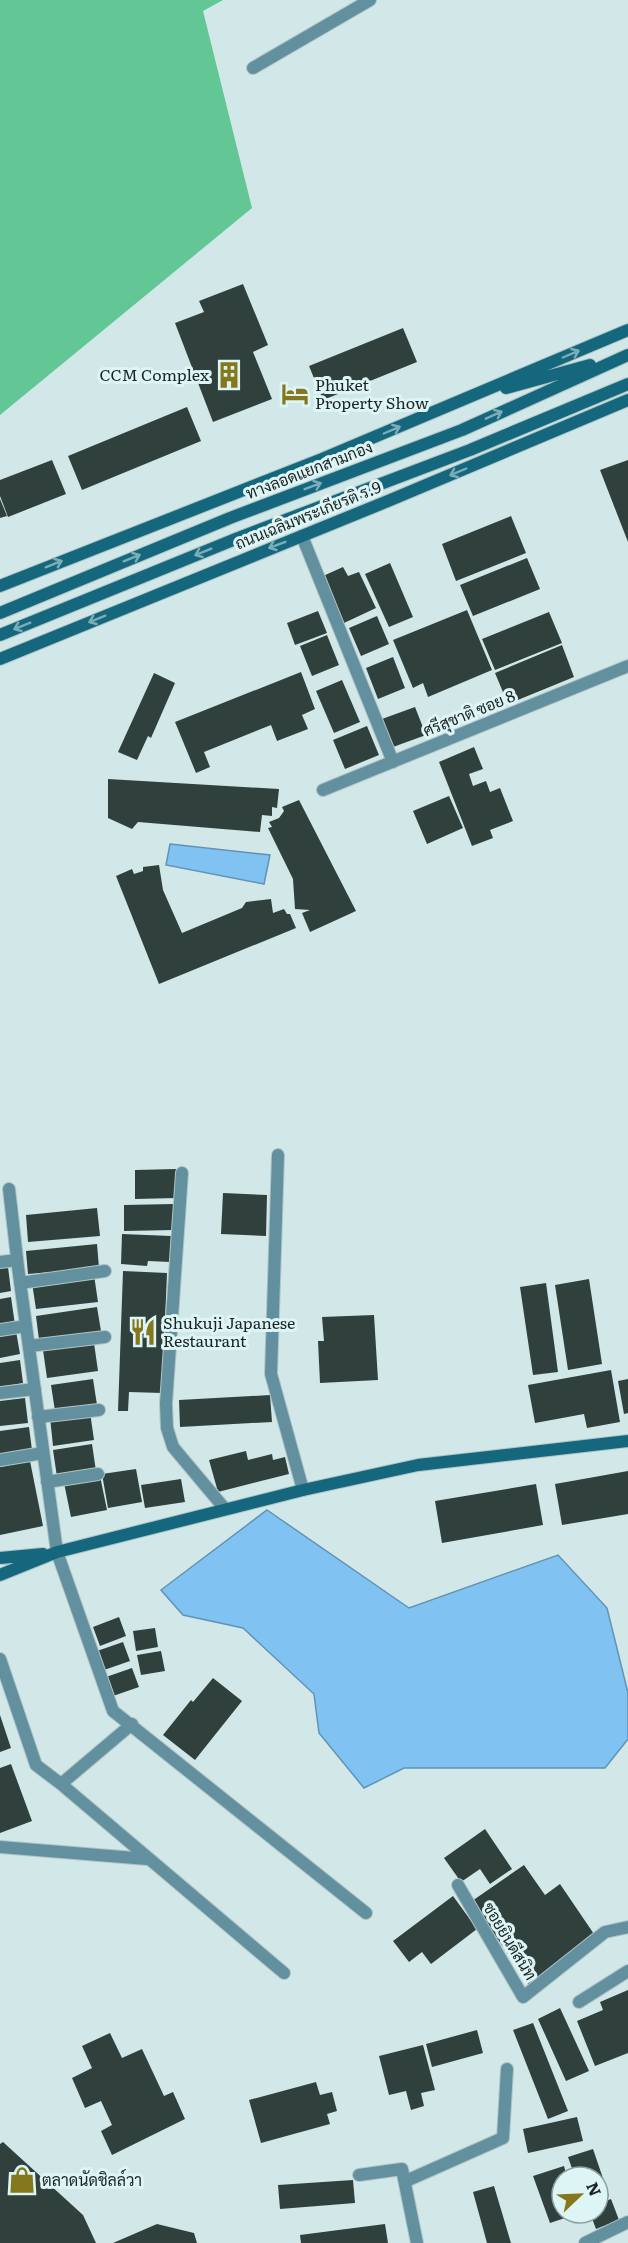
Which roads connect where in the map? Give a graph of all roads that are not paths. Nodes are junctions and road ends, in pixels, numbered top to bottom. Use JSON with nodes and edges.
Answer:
{"nodes":[{"id":1,"x":370,"y":0,"type":"edge"},
{"id":2,"x":253,"y":68,"type":"dead end"},
{"id":3,"x":628,"y":330,"type":"edge"},
{"id":4,"x":628,"y":355,"type":"edge"},
{"id":5,"x":628,"y":385,"type":"edge"},
{"id":6,"x":461,"y":400,"type":"junction"},
{"id":7,"x":628,"y":400,"type":"edge"},
{"id":8,"x":486,"y":460,"type":"junction"},
{"id":9,"x":302,"y":536,"type":"junction"},
{"id":10,"x":0,"y":586,"type":"edge"},
{"id":11,"x":0,"y":612,"type":"edge"},
{"id":12,"x":0,"y":634,"type":"edge"},
{"id":13,"x":0,"y":659,"type":"edge"},
{"id":14,"x":628,"y":666,"type":"edge"},
{"id":15,"x":393,"y":762,"type":"junction"},
{"id":16,"x":322,"y":790,"type":"dead end"},
{"id":17,"x":278,"y":1155,"type":"dead end"},
{"id":18,"x":182,"y":1173,"type":"dead end"},
{"id":19,"x":9,"y":1189,"type":"dead end"},
{"id":20,"x":17,"y":1260,"type":"junction"},
{"id":21,"x":0,"y":1262,"type":"edge"},
{"id":22,"x":105,"y":1271,"type":"dead end"},
{"id":23,"x":20,"y":1283,"type":"junction"},
{"id":24,"x":26,"y":1326,"type":"junction"},
{"id":25,"x":0,"y":1330,"type":"edge"},
{"id":26,"x":105,"y":1337,"type":"dead end"},
{"id":27,"x":29,"y":1346,"type":"junction"},
{"id":28,"x":34,"y":1389,"type":"junction"},
{"id":29,"x":0,"y":1393,"type":"edge"},
{"id":30,"x":99,"y":1410,"type":"dead end"},
{"id":31,"x":38,"y":1417,"type":"junction"},
{"id":32,"x":628,"y":1441,"type":"edge"},
{"id":33,"x":43,"y":1453,"type":"junction"},
{"id":34,"x":0,"y":1460,"type":"edge"},
{"id":35,"x":98,"y":1474,"type":"dead end"},
{"id":36,"x":47,"y":1482,"type":"junction"},
{"id":37,"x":303,"y":1490,"type":"junction"},
{"id":38,"x":225,"y":1509,"type":"junction"},
{"id":39,"x":57,"y":1552,"type":"junction"},
{"id":40,"x":0,"y":1558,"type":"edge"},
{"id":41,"x":0,"y":1575,"type":"edge"},
{"id":42,"x":0,"y":1659,"type":"edge"},
{"id":43,"x":132,"y":1724,"type":"junction"},
{"id":44,"x":61,"y":1784,"type":"junction"},
{"id":45,"x":0,"y":1847,"type":"edge"},
{"id":46,"x":147,"y":1859,"type":"junction"},
{"id":47,"x":458,"y":1886,"type":"dead end"},
{"id":48,"x":366,"y":1913,"type":"dead end"},
{"id":49,"x":628,"y":1928,"type":"edge"},
{"id":50,"x":628,"y":1971,"type":"edge"},
{"id":51,"x":284,"y":1973,"type":"dead end"},
{"id":52,"x":579,"y":2002,"type":"dead end"},
{"id":53,"x":507,"y":2070,"type":"dead end"},
{"id":54,"x":359,"y":2175,"type":"dead end"},
{"id":55,"x":406,"y":2181,"type":"junction"},
{"id":56,"x":628,"y":2222,"type":"edge"},
{"id":57,"x":417,"y":2243,"type":"edge"},
{"id":58,"x":585,"y":2243,"type":"edge"}],
"edges":[{"from":1,"to":2,"type":"street"},
{"from":6,"to":3,"type":"main road","one_way":true},
{"from":4,"to":6,"type":"main road"},
{"from":11,"to":4,"type":"main road","name":"ทางลอดแยกสามกอง","one_way":true},
{"from":5,"to":8,"type":"main road"},
{"from":5,"to":12,"type":"main road","one_way":true},
{"from":10,"to":6,"type":"main road","one_way":true},
{"from":7,"to":8,"type":"main road","name":"ถนนเฉลิมพระเกียรติ ร.9"},
{"from":8,"to":9,"type":"main road","name":"ถนนเฉลิมพระเกียรติ ร.9","one_way":true},
{"from":9,"to":13,"type":"main road","name":"ถนนเฉลิมพระเกียรติ ร.9","one_way":true},
{"from":9,"to":15,"type":"street"},
{"from":14,"to":15,"type":"street","name":"ศรีสุชาติ ซอย 8"},
{"from":15,"to":16,"type":"street","name":"ศรีสุชาติ ซอย 8"},
{"from":17,"to":37,"type":"street"},
{"from":18,"to":38,"type":"street"},
{"from":19,"to":20,"type":"street"},
{"from":20,"to":21,"type":"street"},
{"from":20,"to":23,"type":"street"},
{"from":22,"to":23,"type":"street"},
{"from":23,"to":24,"type":"street"},
{"from":24,"to":25,"type":"street"},
{"from":24,"to":27,"type":"street"},
{"from":26,"to":27,"type":"street"},
{"from":27,"to":28,"type":"street"},
{"from":28,"to":29,"type":"street"},
{"from":28,"to":31,"type":"street"},
{"from":30,"to":31,"type":"street"},
{"from":31,"to":33,"type":"street"},
{"from":32,"to":37,"type":"main road"},
{"from":33,"to":34,"type":"street"},
{"from":33,"to":36,"type":"street"},
{"from":35,"to":36,"type":"street"},
{"from":36,"to":39,"type":"street"},
{"from":37,"to":38,"type":"main road"},
{"from":38,"to":39,"type":"main road"},
{"from":39,"to":40,"type":"main road"},
{"from":39,"to":41,"type":"main road"},
{"from":39,"to":43,"type":"street"},
{"from":42,"to":44,"type":"street"},
{"from":43,"to":44,"type":"street"},
{"from":43,"to":48,"type":"street"},
{"from":44,"to":46,"type":"street"},
{"from":45,"to":46,"type":"street"},
{"from":46,"to":51,"type":"street"},
{"from":47,"to":49,"type":"street","name":"ซอยยินดีสนิท"},
{"from":50,"to":52,"type":"street"},
{"from":53,"to":55,"type":"street"},
{"from":54,"to":55,"type":"street"},
{"from":55,"to":57,"type":"street"},
{"from":56,"to":58,"type":"street"}]}
